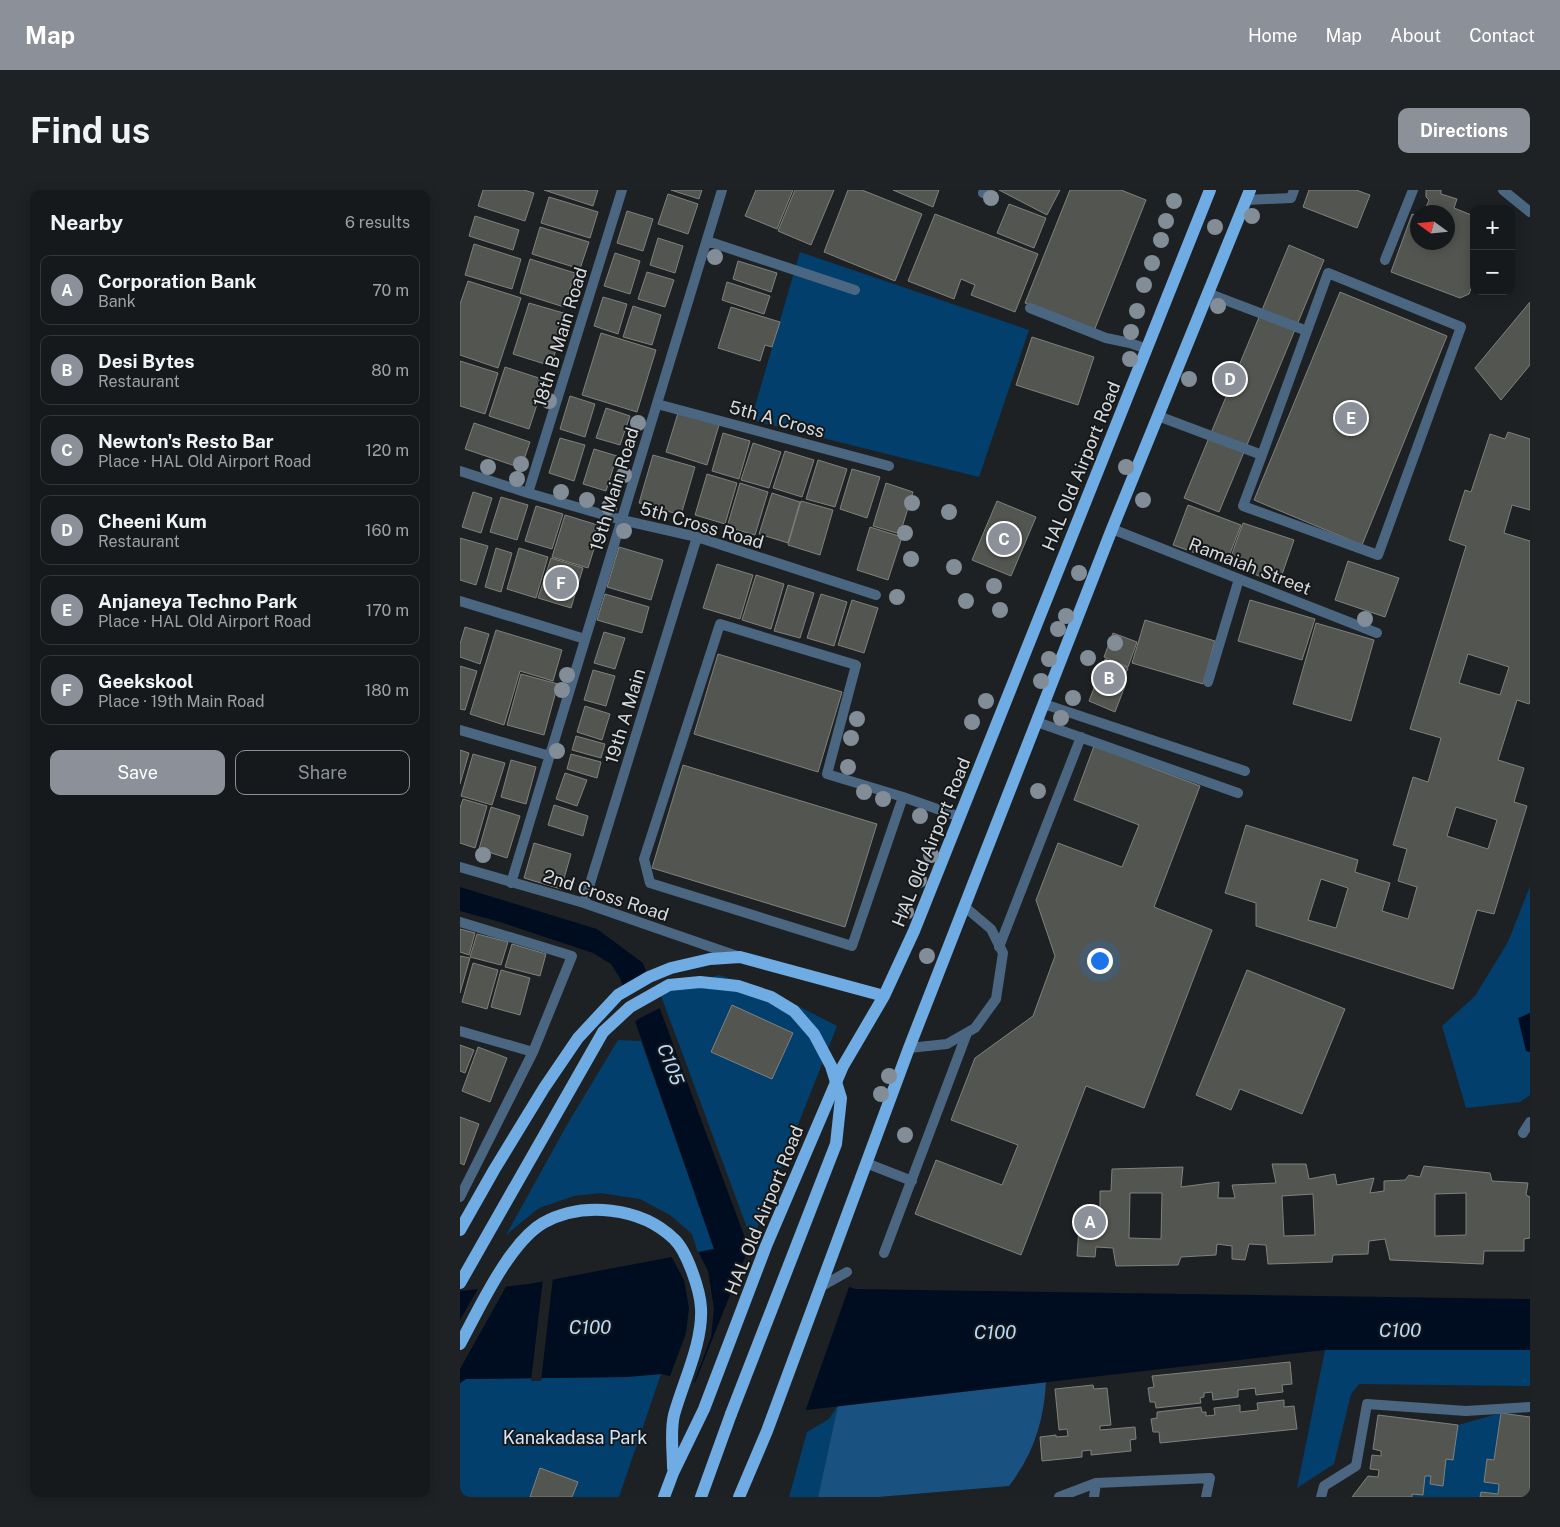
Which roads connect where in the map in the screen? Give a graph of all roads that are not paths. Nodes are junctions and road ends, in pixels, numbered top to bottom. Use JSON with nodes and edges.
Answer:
{"nodes":[{"id":1,"x":622,"y":190,"type":"edge"},
{"id":2,"x":722,"y":190,"type":"edge"},
{"id":3,"x":1210,"y":190,"type":"edge"},
{"id":4,"x":1294,"y":190,"type":"edge"},
{"id":5,"x":1413,"y":190,"type":"edge"},
{"id":6,"x":1503,"y":190,"type":"edge"},
{"id":7,"x":1248,"y":195,"type":"edge"},
{"id":8,"x":1530,"y":212,"type":"edge"},
{"id":9,"x":707,"y":241,"type":"junction"},
{"id":10,"x":1385,"y":260,"type":"dead end"},
{"id":11,"x":855,"y":290,"type":"dead end"},
{"id":12,"x":1207,"y":294,"type":"junction"},
{"id":13,"x":1030,"y":308,"type":"dead end"},
{"id":14,"x":1307,"y":330,"type":"junction"},
{"id":15,"x":1147,"y":349,"type":"junction"},
{"id":16,"x":657,"y":404,"type":"junction"},
{"id":17,"x":1158,"y":416,"type":"junction"},
{"id":18,"x":1262,"y":455,"type":"junction"},
{"id":19,"x":890,"y":466,"type":"dead end"},
{"id":20,"x":460,"y":471,"type":"edge"},
{"id":21,"x":528,"y":493,"type":"junction"},
{"id":22,"x":622,"y":520,"type":"junction"},
{"id":23,"x":1112,"y":529,"type":"junction"},
{"id":24,"x":697,"y":537,"type":"junction"},
{"id":25,"x":1239,"y":579,"type":"junction"},
{"id":26,"x":876,"y":595,"type":"dead end"},
{"id":27,"x":460,"y":601,"type":"edge"},
{"id":28,"x":1377,"y":633,"type":"dead end"},
{"id":29,"x":585,"y":639,"type":"junction"},
{"id":30,"x":1208,"y":682,"type":"dead end"},
{"id":31,"x":1044,"y":704,"type":"junction"},
{"id":32,"x":1037,"y":722,"type":"junction"},
{"id":33,"x":460,"y":730,"type":"edge"},
{"id":34,"x":1081,"y":737,"type":"junction"},
{"id":35,"x":550,"y":756,"type":"junction"},
{"id":36,"x":1245,"y":771,"type":"dead end"},
{"id":37,"x":1238,"y":794,"type":"dead end"},
{"id":38,"x":903,"y":797,"type":"junction"},
{"id":39,"x":960,"y":817,"type":"junction"},
{"id":40,"x":460,"y":867,"type":"edge"},
{"id":41,"x":511,"y":883,"type":"junction"},
{"id":42,"x":584,"y":903,"type":"junction"},
{"id":43,"x":964,"y":907,"type":"junction"},
{"id":44,"x":460,"y":922,"type":"edge"},
{"id":45,"x":999,"y":947,"type":"junction"},
{"id":46,"x":740,"y":957,"type":"junction"},
{"id":47,"x":884,"y":996,"type":"junction"},
{"id":48,"x":460,"y":1030,"type":"edge"},
{"id":49,"x":967,"y":1033,"type":"junction"},
{"id":50,"x":909,"y":1048,"type":"junction"},
{"id":51,"x":533,"y":1052,"type":"junction"},
{"id":52,"x":1530,"y":1122,"type":"edge"},
{"id":53,"x":1523,"y":1133,"type":"dead end"},
{"id":54,"x":866,"y":1163,"type":"junction"},
{"id":55,"x":912,"y":1181,"type":"junction"},
{"id":56,"x":460,"y":1196,"type":"edge"},
{"id":57,"x":460,"y":1230,"type":"edge"},
{"id":58,"x":884,"y":1253,"type":"dead end"},
{"id":59,"x":844,"y":1274,"type":"dead end"},
{"id":60,"x":460,"y":1283,"type":"edge"},
{"id":61,"x":822,"y":1286,"type":"junction"},
{"id":62,"x":460,"y":1344,"type":"edge"},
{"id":63,"x":1530,"y":1407,"type":"edge"},
{"id":64,"x":673,"y":1473,"type":"junction"},
{"id":65,"x":1096,"y":1483,"type":"junction"},
{"id":66,"x":745,"y":1491,"type":"edge"},
{"id":67,"x":664,"y":1497,"type":"edge"},
{"id":68,"x":701,"y":1497,"type":"edge"},
{"id":69,"x":739,"y":1497,"type":"edge"},
{"id":70,"x":1059,"y":1497,"type":"edge"},
{"id":71,"x":1094,"y":1497,"type":"edge"},
{"id":72,"x":1206,"y":1497,"type":"edge"},
{"id":73,"x":1322,"y":1497,"type":"edge"}],
"edges":[{"from":1,"to":21,"type":"street","name":"18th B Main Road"},
{"from":2,"to":9,"type":"street","name":"19th Main Road"},
{"from":3,"to":15,"type":"main road","name":"HAL Old Airport Road"},
{"from":4,"to":7,"type":"street"},
{"from":5,"to":10,"type":"street"},
{"from":6,"to":8,"type":"street"},
{"from":7,"to":12,"type":"main road"},
{"from":9,"to":11,"type":"street"},
{"from":9,"to":16,"type":"street","name":"19th Main Road"},
{"from":12,"to":14,"type":"street"},
{"from":12,"to":17,"type":"main road"},
{"from":13,"to":15,"type":"street"},
{"from":14,"to":18,"type":"street"},
{"from":14,"to":18,"type":"street"},
{"from":15,"to":39,"type":"main road","name":"HAL Old Airport Road"},
{"from":16,"to":19,"type":"street","name":"5th A Cross"},
{"from":16,"to":22,"type":"street","name":"19th Main Road"},
{"from":17,"to":18,"type":"street"},
{"from":17,"to":23,"type":"main road"},
{"from":20,"to":21,"type":"street","name":"5th Cross Road"},
{"from":21,"to":22,"type":"street","name":"5th Cross Road"},
{"from":22,"to":24,"type":"street","name":"5th Cross Road"},
{"from":22,"to":29,"type":"street","name":"19th Main Road"},
{"from":23,"to":25,"type":"street","name":"Ramaiah Street"},
{"from":23,"to":31,"type":"main road"},
{"from":24,"to":26,"type":"street","name":"5th Cross Road"},
{"from":24,"to":42,"type":"street","name":"19th A Main"},
{"from":25,"to":28,"type":"street","name":"Ramaiah Street"},
{"from":25,"to":30,"type":"street"},
{"from":27,"to":29,"type":"street"},
{"from":29,"to":35,"type":"street","name":"19th Main Road"},
{"from":31,"to":32,"type":"main road"},
{"from":31,"to":36,"type":"street"},
{"from":32,"to":34,"type":"street"},
{"from":32,"to":43,"type":"main road"},
{"from":33,"to":35,"type":"street"},
{"from":34,"to":37,"type":"street"},
{"from":34,"to":45,"type":"street"},
{"from":35,"to":41,"type":"street","name":"19th Main Road"},
{"from":38,"to":38,"type":"street"},
{"from":38,"to":39,"type":"street"},
{"from":39,"to":47,"type":"main road","name":"HAL Old Airport Road"},
{"from":40,"to":41,"type":"street","name":"2nd Cross Road"},
{"from":41,"to":42,"type":"street","name":"2nd Cross Road"},
{"from":42,"to":46,"type":"street","name":"2nd Cross Road"},
{"from":43,"to":45,"type":"street"},
{"from":43,"to":50,"type":"main road"},
{"from":44,"to":51,"type":"street"},
{"from":45,"to":49,"type":"street"},
{"from":46,"to":47,"type":"main road"},
{"from":46,"to":57,"type":"main road"},
{"from":47,"to":64,"type":"main road","name":"HAL Old Airport Road"},
{"from":48,"to":51,"type":"street"},
{"from":49,"to":50,"type":"street"},
{"from":49,"to":55,"type":"street"},
{"from":50,"to":54,"type":"main road"},
{"from":51,"to":56,"type":"street"},
{"from":52,"to":53,"type":"street"},
{"from":54,"to":55,"type":"street"},
{"from":54,"to":61,"type":"main road"},
{"from":55,"to":58,"type":"street"},
{"from":59,"to":61,"type":"street"},
{"from":60,"to":68,"type":"main road","bridge":true},
{"from":61,"to":66,"type":"main road"},
{"from":62,"to":64,"type":"main road"},
{"from":63,"to":73,"type":"street"},
{"from":64,"to":67,"type":"main road","name":"HAL Old Airport Road"},
{"from":65,"to":70,"type":"street"},
{"from":65,"to":71,"type":"street"},
{"from":65,"to":72,"type":"street"},
{"from":66,"to":69,"type":"main road"}]}
